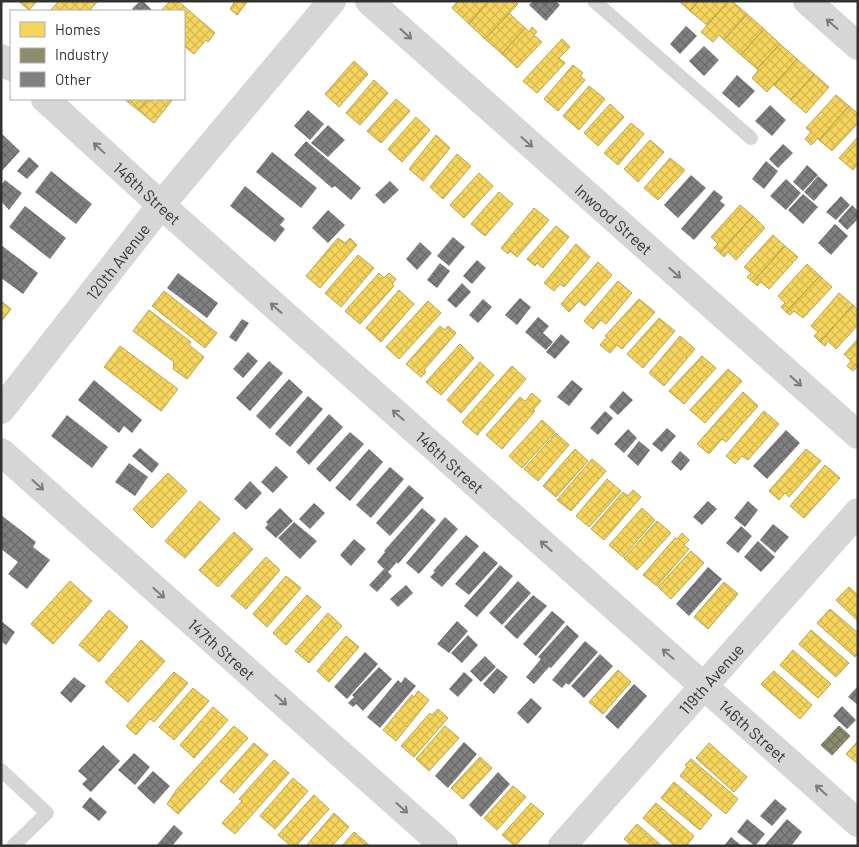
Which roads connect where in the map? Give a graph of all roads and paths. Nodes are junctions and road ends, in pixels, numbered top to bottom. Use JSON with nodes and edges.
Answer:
{"nodes":[{"id":1,"x":332,"y":1,"type":"edge"},
{"id":2,"x":369,"y":1,"type":"edge"},
{"id":3,"x":594,"y":1,"type":"edge"},
{"id":4,"x":807,"y":1,"type":"edge"},
{"id":5,"x":858,"y":46,"type":"edge"},
{"id":6,"x":46,"y":100,"type":"edge"},
{"id":7,"x":751,"y":138,"type":"dead end"},
{"id":8,"x":161,"y":205,"type":"junction"},
{"id":9,"x":1,"y":410,"type":"edge"},
{"id":10,"x":858,"y":435,"type":"edge"},
{"id":11,"x":1,"y":452,"type":"edge"},
{"id":12,"x":858,"y":512,"type":"edge"},
{"id":13,"x":704,"y":686,"type":"junction"},
{"id":14,"x":1,"y":770,"type":"edge"},
{"id":15,"x":858,"y":822,"type":"edge"},
{"id":16,"x":13,"y":846,"type":"edge"},
{"id":17,"x":444,"y":846,"type":"edge"},
{"id":18,"x":562,"y":846,"type":"edge"}],
"edges":[{"from":1,"to":8,"type":"street","name":"120th Avenue"},
{"from":2,"to":10,"type":"street","name":"Inwood Street","one_way":true},
{"from":3,"to":7,"type":"lane"},
{"from":5,"to":4,"type":"street","one_way":true},
{"from":8,"to":6,"type":"street","name":"146th Street","one_way":true},
{"from":8,"to":9,"type":"street","name":"120th Avenue"},
{"from":13,"to":8,"type":"street","name":"146th Street","one_way":true},
{"from":11,"to":17,"type":"street","name":"147th Street","one_way":true},
{"from":12,"to":13,"type":"street","name":"119th Avenue"},
{"from":15,"to":13,"type":"street","name":"146th Street","one_way":true},
{"from":13,"to":18,"type":"street","name":"119th Avenue"},
{"from":14,"to":16,"type":"lane"}]}
